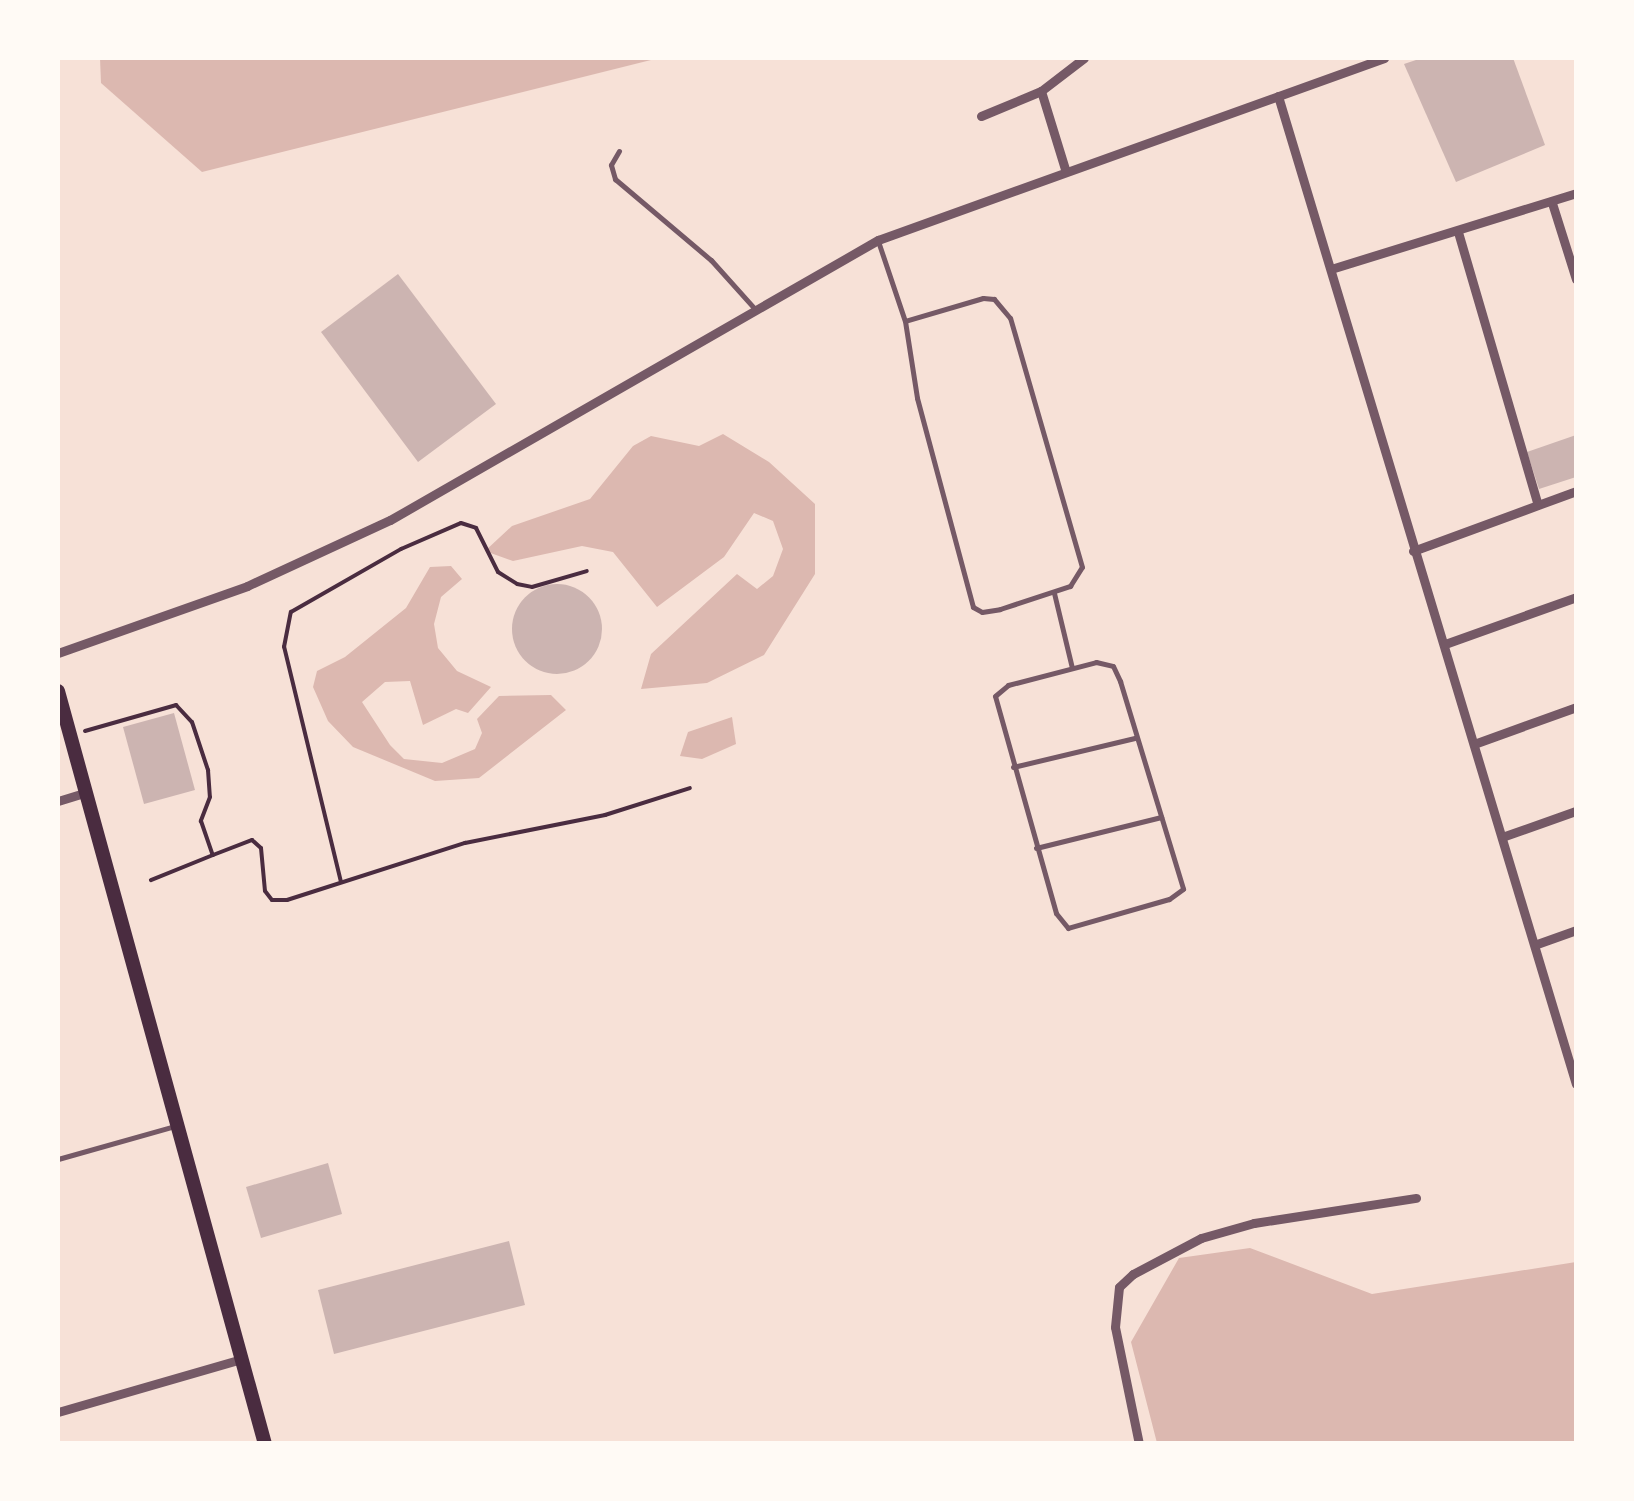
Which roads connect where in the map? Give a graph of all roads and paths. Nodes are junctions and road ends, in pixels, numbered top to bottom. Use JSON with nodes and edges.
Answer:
{"nodes":[{"id":1,"x":1084,"y":58,"type":"edge"},
{"id":2,"x":1384,"y":58,"type":"edge"},
{"id":3,"x":1041,"y":92,"type":"junction"},
{"id":4,"x":1278,"y":96,"type":"junction"},
{"id":5,"x":982,"y":116,"type":"dead end"},
{"id":6,"x":619,"y":151,"type":"dead end"},
{"id":7,"x":1065,"y":169,"type":"junction"},
{"id":8,"x":1576,"y":193,"type":"edge"},
{"id":9,"x":1552,"y":203,"type":"junction"},
{"id":10,"x":1458,"y":232,"type":"junction"},
{"id":11,"x":878,"y":240,"type":"junction"},
{"id":12,"x":1331,"y":269,"type":"junction"},
{"id":13,"x":1576,"y":280,"type":"edge"},
{"id":14,"x":754,"y":308,"type":"junction"},
{"id":15,"x":905,"y":321,"type":"junction"},
{"id":16,"x":1576,"y":490,"type":"edge"},
{"id":17,"x":1538,"y":505,"type":"junction"},
{"id":18,"x":1413,"y":550,"type":"junction"},
{"id":19,"x":587,"y":570,"type":"dead end"},
{"id":20,"x":1054,"y":593,"type":"junction"},
{"id":21,"x":1576,"y":598,"type":"edge"},
{"id":22,"x":1445,"y":644,"type":"junction"},
{"id":23,"x":58,"y":653,"type":"edge"},
{"id":24,"x":1072,"y":669,"type":"junction"},
{"id":25,"x":58,"y":692,"type":"edge"},
{"id":26,"x":1576,"y":707,"type":"edge"},
{"id":27,"x":70,"y":736,"type":"junction"},
{"id":28,"x":1135,"y":738,"type":"junction"},
{"id":29,"x":1474,"y":744,"type":"junction"},
{"id":30,"x":1013,"y":766,"type":"junction"},
{"id":31,"x":690,"y":788,"type":"dead end"},
{"id":32,"x":85,"y":793,"type":"junction"},
{"id":33,"x":58,"y":801,"type":"edge"},
{"id":34,"x":1576,"y":812,"type":"edge"},
{"id":35,"x":1161,"y":816,"type":"junction"},
{"id":36,"x":1502,"y":837,"type":"junction"},
{"id":37,"x":1036,"y":848,"type":"junction"},
{"id":38,"x":213,"y":855,"type":"junction"},
{"id":39,"x":151,"y":880,"type":"dead end"},
{"id":40,"x":341,"y":882,"type":"junction"},
{"id":41,"x":1576,"y":930,"type":"edge"},
{"id":42,"x":1536,"y":944,"type":"junction"},
{"id":43,"x":1576,"y":1084,"type":"edge"},
{"id":44,"x":178,"y":1126,"type":"junction"},
{"id":45,"x":58,"y":1159,"type":"edge"},
{"id":46,"x":1416,"y":1198,"type":"dead end"},
{"id":47,"x":242,"y":1358,"type":"junction"},
{"id":48,"x":58,"y":1412,"type":"edge"},
{"id":49,"x":266,"y":1444,"type":"edge"},
{"id":50,"x":1139,"y":1444,"type":"edge"}],
"edges":[{"from":1,"to":3,"type":"street"},
{"from":2,"to":4,"type":"street"},
{"from":3,"to":5,"type":"street"},
{"from":3,"to":7,"type":"street"},
{"from":4,"to":7,"type":"street"},
{"from":4,"to":12,"type":"street"},
{"from":6,"to":14,"type":"lane"},
{"from":7,"to":11,"type":"street"},
{"from":8,"to":9,"type":"street"},
{"from":9,"to":10,"type":"street"},
{"from":9,"to":13,"type":"street"},
{"from":10,"to":12,"type":"street"},
{"from":10,"to":17,"type":"street"},
{"from":11,"to":14,"type":"street"},
{"from":11,"to":15,"type":"lane"},
{"from":12,"to":18,"type":"street"},
{"from":14,"to":23,"type":"street"},
{"from":15,"to":20,"type":"lane"},
{"from":15,"to":20,"type":"lane"},
{"from":16,"to":17,"type":"street"},
{"from":17,"to":18,"type":"street"},
{"from":18,"to":22,"type":"street"},
{"from":19,"to":40,"type":"path"},
{"from":20,"to":24,"type":"lane"},
{"from":21,"to":22,"type":"street"},
{"from":22,"to":29,"type":"street"},
{"from":24,"to":28,"type":"lane"},
{"from":24,"to":30,"type":"lane"},
{"from":25,"to":27,"type":"main road"},
{"from":26,"to":29,"type":"street"},
{"from":27,"to":32,"type":"main road"},
{"from":27,"to":38,"type":"path"},
{"from":28,"to":30,"type":"lane"},
{"from":28,"to":35,"type":"lane"},
{"from":29,"to":36,"type":"street"},
{"from":30,"to":37,"type":"lane"},
{"from":31,"to":40,"type":"path"},
{"from":32,"to":33,"type":"street"},
{"from":32,"to":44,"type":"main road"},
{"from":34,"to":36,"type":"street"},
{"from":35,"to":37,"type":"lane"},
{"from":35,"to":37,"type":"lane"},
{"from":36,"to":42,"type":"street"},
{"from":38,"to":39,"type":"path"},
{"from":38,"to":40,"type":"path"},
{"from":41,"to":42,"type":"street"},
{"from":42,"to":43,"type":"street"},
{"from":44,"to":45,"type":"lane"},
{"from":44,"to":47,"type":"main road"},
{"from":46,"to":50,"type":"street"},
{"from":47,"to":48,"type":"street"},
{"from":47,"to":49,"type":"main road"}]}
